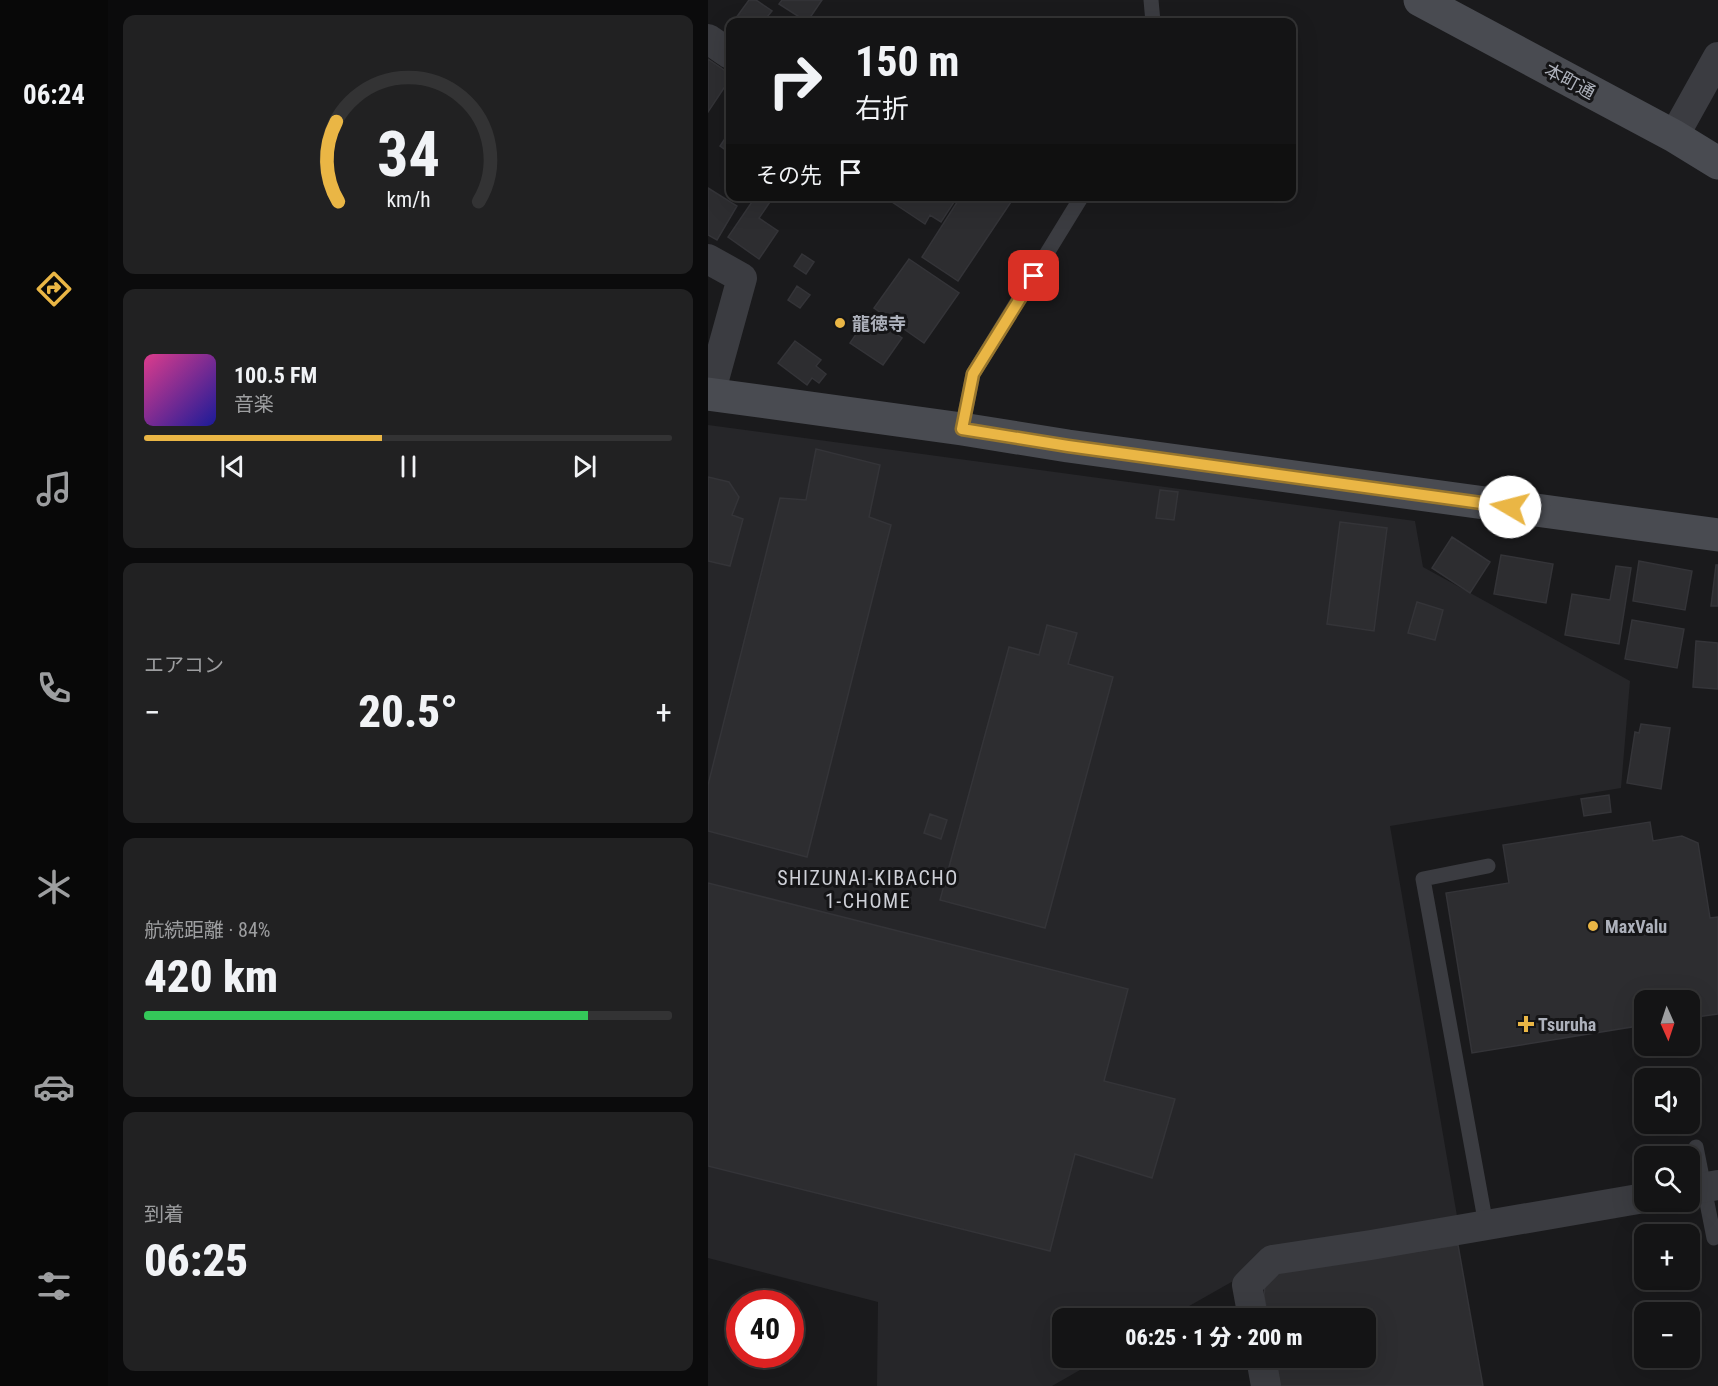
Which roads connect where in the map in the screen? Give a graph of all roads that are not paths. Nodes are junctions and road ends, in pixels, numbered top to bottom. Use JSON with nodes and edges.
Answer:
{"nodes":[{"id":1,"x":1151,"y":0,"type":"edge"},
{"id":2,"x":1420,"y":0,"type":"edge"},
{"id":3,"x":1153,"y":18,"type":"edge"},
{"id":4,"x":708,"y":39,"type":"edge"},
{"id":5,"x":726,"y":51,"type":"edge"},
{"id":6,"x":1712,"y":67,"type":"edge"},
{"id":7,"x":1674,"y":136,"type":"junction"},
{"id":8,"x":1718,"y":164,"type":"edge"},
{"id":9,"x":1079,"y":201,"type":"edge"},
{"id":10,"x":708,"y":259,"type":"edge"},
{"id":11,"x":709,"y":394,"type":"edge"},
{"id":12,"x":962,"y":429,"type":"junction"},
{"id":13,"x":1718,"y":535,"type":"edge"},
{"id":14,"x":1488,"y":866,"type":"dead end"},
{"id":15,"x":1700,"y":1170,"type":"edge"},
{"id":16,"x":1703,"y":1187,"type":"edge"},
{"id":17,"x":1634,"y":1200,"type":"edge"},
{"id":18,"x":1486,"y":1225,"type":"junction"},
{"id":19,"x":1714,"y":1238,"type":"dead end"},
{"id":20,"x":1251,"y":1308,"type":"edge"},
{"id":21,"x":1263,"y":1368,"type":"edge"},
{"id":22,"x":1266,"y":1386,"type":"edge"}],
"edges":[{"from":1,"to":3,"type":"lane"},
{"from":2,"to":7,"type":"street","name":"本町通"},
{"from":4,"to":5,"type":"street"},
{"from":6,"to":7,"type":"street"},
{"from":7,"to":8,"type":"street","name":"本町通"},
{"from":9,"to":12,"type":"lane"},
{"from":10,"to":11,"type":"street"},
{"from":11,"to":12,"type":"street"},
{"from":12,"to":13,"type":"street"},
{"from":14,"to":18,"type":"lane"},
{"from":15,"to":16,"type":"lane"},
{"from":16,"to":19,"type":"lane"},
{"from":17,"to":18,"type":"street"},
{"from":18,"to":20,"type":"street"},
{"from":21,"to":22,"type":"street"}]}
